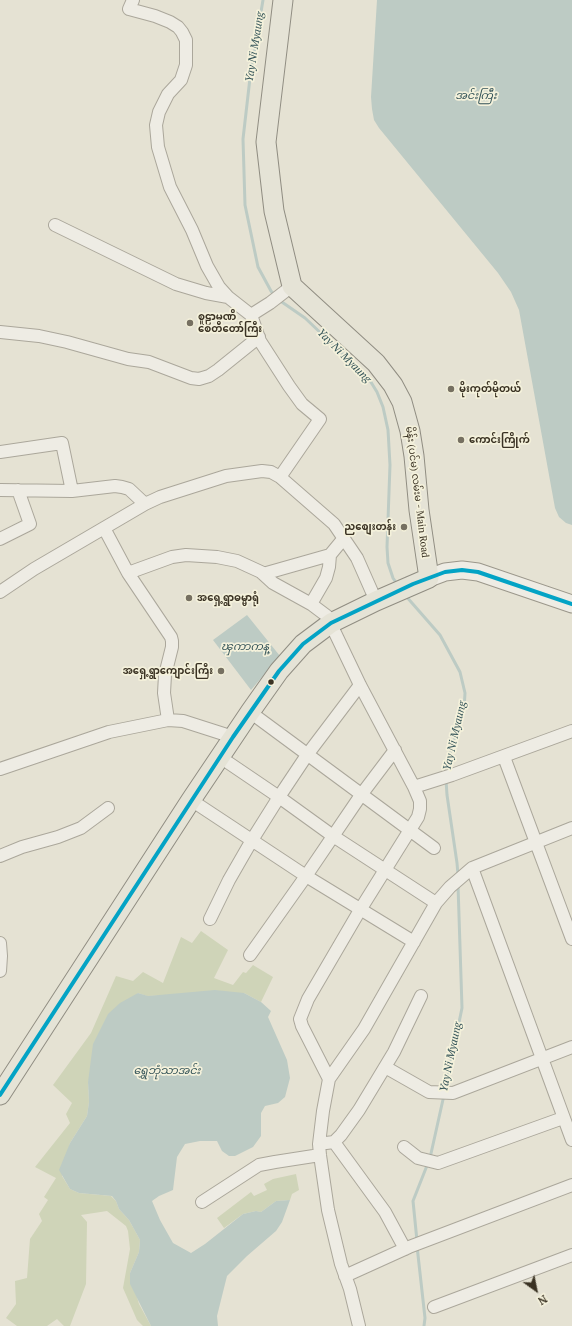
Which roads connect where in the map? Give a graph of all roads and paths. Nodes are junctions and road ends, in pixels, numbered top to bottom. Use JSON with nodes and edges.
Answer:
{"nodes":[{"id":1,"x":133,"y":0,"type":"edge"},
{"id":2,"x":284,"y":0,"type":"edge"},
{"id":3,"x":55,"y":225,"type":"dead end"},
{"id":4,"x":286,"y":291,"type":"junction"},
{"id":5,"x":228,"y":297,"type":"junction"},
{"id":6,"x":251,"y":315,"type":"junction"},
{"id":7,"x":0,"y":332,"type":"edge"},
{"id":8,"x":259,"y":337,"type":"junction"},
{"id":9,"x":0,"y":452,"type":"edge"},
{"id":10,"x":280,"y":477,"type":"junction"},
{"id":11,"x":0,"y":490,"type":"edge"},
{"id":12,"x":18,"y":490,"type":"junction"},
{"id":13,"x":72,"y":491,"type":"junction"},
{"id":14,"x":145,"y":504,"type":"junction"},
{"id":15,"x":104,"y":528,"type":"junction"},
{"id":16,"x":344,"y":538,"type":"junction"},
{"id":17,"x":0,"y":539,"type":"edge"},
{"id":18,"x":330,"y":555,"type":"junction"},
{"id":19,"x":128,"y":573,"type":"junction"},
{"id":20,"x":263,"y":574,"type":"junction"},
{"id":21,"x":421,"y":581,"type":"junction"},
{"id":22,"x":0,"y":592,"type":"edge"},
{"id":23,"x":382,"y":598,"type":"junction"},
{"id":24,"x":311,"y":604,"type":"junction"},
{"id":25,"x":572,"y":604,"type":"edge"},
{"id":26,"x":331,"y":623,"type":"junction"},
{"id":27,"x":360,"y":685,"type":"junction"},
{"id":28,"x":250,"y":712,"type":"junction"},
{"id":29,"x":168,"y":720,"type":"junction"},
{"id":30,"x":572,"y":732,"type":"edge"},
{"id":31,"x":233,"y":737,"type":"junction"},
{"id":32,"x":395,"y":750,"type":"junction"},
{"id":33,"x":307,"y":755,"type":"junction"},
{"id":34,"x":504,"y":756,"type":"junction"},
{"id":35,"x":220,"y":757,"type":"junction"},
{"id":36,"x":0,"y":769,"type":"edge"},
{"id":37,"x":414,"y":787,"type":"junction"},
{"id":38,"x":361,"y":795,"type":"junction"},
{"id":39,"x":279,"y":797,"type":"junction"},
{"id":40,"x":191,"y":800,"type":"junction"},
{"id":41,"x":108,"y":808,"type":"dead end"},
{"id":42,"x":572,"y":828,"type":"edge"},
{"id":43,"x":409,"y":830,"type":"junction"},
{"id":44,"x":333,"y":836,"type":"junction"},
{"id":45,"x":252,"y":840,"type":"junction"},
{"id":46,"x":537,"y":842,"type":"junction"},
{"id":47,"x":434,"y":848,"type":"dead end"},
{"id":48,"x":0,"y":856,"type":"edge"},
{"id":49,"x":385,"y":870,"type":"junction"},
{"id":50,"x":468,"y":872,"type":"junction"},
{"id":51,"x":306,"y":876,"type":"junction"},
{"id":52,"x":436,"y":903,"type":"junction"},
{"id":53,"x":360,"y":910,"type":"junction"},
{"id":54,"x":210,"y":919,"type":"dead end"},
{"id":55,"x":572,"y":939,"type":"edge"},
{"id":56,"x":414,"y":942,"type":"junction"},
{"id":57,"x":0,"y":943,"type":"edge"},
{"id":58,"x":250,"y":955,"type":"dead end"},
{"id":59,"x":0,"y":971,"type":"edge"},
{"id":60,"x":421,"y":996,"type":"dead end"},
{"id":61,"x":572,"y":1047,"type":"edge"},
{"id":62,"x":543,"y":1059,"type":"junction"},
{"id":63,"x":385,"y":1067,"type":"junction"},
{"id":64,"x":329,"y":1079,"type":"junction"},
{"id":65,"x":0,"y":1095,"type":"edge"},
{"id":66,"x":564,"y":1118,"type":"junction"},
{"id":67,"x":572,"y":1140,"type":"edge"},
{"id":68,"x":334,"y":1142,"type":"junction"},
{"id":69,"x":404,"y":1147,"type":"dead end"},
{"id":70,"x":320,"y":1150,"type":"junction"},
{"id":71,"x":572,"y":1185,"type":"edge"},
{"id":72,"x":202,"y":1202,"type":"dead end"},
{"id":73,"x":407,"y":1248,"type":"junction"},
{"id":74,"x":572,"y":1255,"type":"edge"},
{"id":75,"x":345,"y":1276,"type":"junction"},
{"id":76,"x":434,"y":1307,"type":"dead end"},
{"id":77,"x":359,"y":1326,"type":"edge"}],
"edges":[{"from":1,"to":5,"type":"street"},
{"from":2,"to":4,"type":"main road"},
{"from":3,"to":5,"type":"street"},
{"from":4,"to":6,"type":"street"},
{"from":4,"to":21,"type":"main road","name":"မိန်း (ပင်မ) လမ်းမ - Main Road"},
{"from":5,"to":6,"type":"street"},
{"from":6,"to":8,"type":"street"},
{"from":7,"to":8,"type":"street"},
{"from":8,"to":10,"type":"street"},
{"from":9,"to":13,"type":"street"},
{"from":10,"to":14,"type":"street"},
{"from":10,"to":16,"type":"street"},
{"from":11,"to":12,"type":"street"},
{"from":12,"to":13,"type":"street"},
{"from":12,"to":17,"type":"street"},
{"from":13,"to":14,"type":"street"},
{"from":14,"to":15,"type":"street"},
{"from":15,"to":19,"type":"street"},
{"from":15,"to":22,"type":"street"},
{"from":16,"to":18,"type":"street"},
{"from":16,"to":23,"type":"street"},
{"from":18,"to":20,"type":"street"},
{"from":18,"to":24,"type":"street"},
{"from":19,"to":20,"type":"street"},
{"from":19,"to":29,"type":"street"},
{"from":20,"to":24,"type":"street"},
{"from":21,"to":23,"type":"main road"},
{"from":21,"to":25,"type":"main road"},
{"from":23,"to":26,"type":"main road"},
{"from":24,"to":26,"type":"street"},
{"from":26,"to":27,"type":"street"},
{"from":26,"to":28,"type":"main road"},
{"from":27,"to":32,"type":"street"},
{"from":27,"to":33,"type":"street"},
{"from":28,"to":31,"type":"main road"},
{"from":28,"to":33,"type":"street"},
{"from":29,"to":31,"type":"street"},
{"from":29,"to":36,"type":"street"},
{"from":30,"to":34,"type":"street"},
{"from":31,"to":35,"type":"main road"},
{"from":32,"to":37,"type":"street"},
{"from":32,"to":38,"type":"street"},
{"from":33,"to":38,"type":"street"},
{"from":33,"to":39,"type":"street"},
{"from":34,"to":37,"type":"street"},
{"from":34,"to":46,"type":"street"},
{"from":35,"to":39,"type":"street"},
{"from":35,"to":40,"type":"main road"},
{"from":37,"to":43,"type":"street"},
{"from":38,"to":43,"type":"street"},
{"from":38,"to":44,"type":"street"},
{"from":39,"to":44,"type":"street"},
{"from":39,"to":45,"type":"street"},
{"from":40,"to":45,"type":"street"},
{"from":40,"to":65,"type":"main road"},
{"from":41,"to":48,"type":"street"},
{"from":42,"to":46,"type":"street"},
{"from":43,"to":47,"type":"street"},
{"from":43,"to":49,"type":"street"},
{"from":44,"to":49,"type":"street"},
{"from":44,"to":51,"type":"street"},
{"from":45,"to":51,"type":"street"},
{"from":45,"to":54,"type":"street"},
{"from":46,"to":50,"type":"street"},
{"from":46,"to":55,"type":"street"},
{"from":49,"to":52,"type":"street"},
{"from":49,"to":53,"type":"street"},
{"from":50,"to":52,"type":"street"},
{"from":50,"to":62,"type":"street"},
{"from":51,"to":53,"type":"street"},
{"from":51,"to":58,"type":"street"},
{"from":52,"to":56,"type":"street"},
{"from":53,"to":56,"type":"street"},
{"from":53,"to":64,"type":"street"},
{"from":56,"to":64,"type":"street"},
{"from":57,"to":59,"type":"street"},
{"from":60,"to":63,"type":"street"},
{"from":61,"to":62,"type":"street"},
{"from":62,"to":63,"type":"street"},
{"from":62,"to":66,"type":"street"},
{"from":63,"to":68,"type":"street"},
{"from":64,"to":70,"type":"street"},
{"from":66,"to":67,"type":"street"},
{"from":66,"to":69,"type":"street"},
{"from":68,"to":70,"type":"street"},
{"from":68,"to":73,"type":"street"},
{"from":70,"to":72,"type":"street"},
{"from":70,"to":75,"type":"street"},
{"from":71,"to":73,"type":"street"},
{"from":73,"to":75,"type":"street"},
{"from":74,"to":76,"type":"street"},
{"from":75,"to":77,"type":"street"}]}
